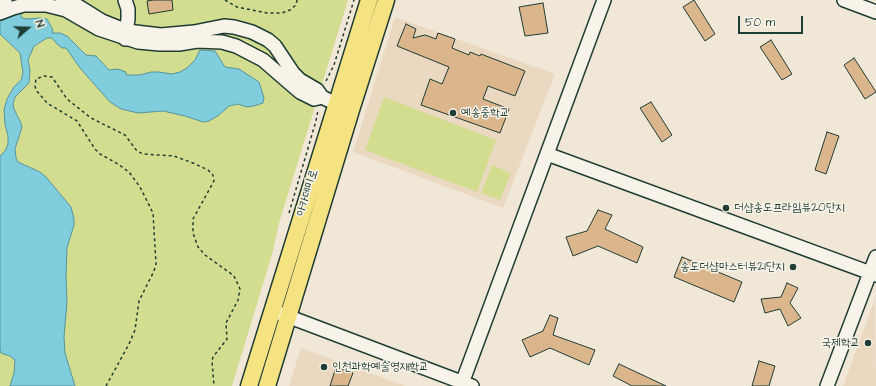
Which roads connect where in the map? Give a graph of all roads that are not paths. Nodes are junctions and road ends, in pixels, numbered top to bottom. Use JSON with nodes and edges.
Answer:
{"nodes":[{"id":1,"x":62,"y":0,"type":"edge"},
{"id":2,"x":125,"y":0,"type":"edge"},
{"id":3,"x":369,"y":0,"type":"edge"},
{"id":4,"x":386,"y":0,"type":"edge"},
{"id":5,"x":604,"y":0,"type":"edge"},
{"id":6,"x":844,"y":0,"type":"edge"},
{"id":7,"x":0,"y":2,"type":"edge"},
{"id":8,"x":10,"y":3,"type":"edge"},
{"id":9,"x":876,"y":12,"type":"edge"},
{"id":10,"x":0,"y":13,"type":"edge"},
{"id":11,"x":240,"y":28,"type":"junction"},
{"id":12,"x":126,"y":35,"type":"junction"},
{"id":13,"x":236,"y":46,"type":"junction"},
{"id":14,"x":275,"y":46,"type":"junction"},
{"id":15,"x":263,"y":60,"type":"junction"},
{"id":16,"x":329,"y":100,"type":"junction"},
{"id":17,"x":548,"y":154,"type":"junction"},
{"id":18,"x":876,"y":257,"type":"edge"},
{"id":19,"x":873,"y":274,"type":"edge"},
{"id":20,"x":272,"y":310,"type":"junction"},
{"id":21,"x":289,"y":317,"type":"junction"},
{"id":22,"x":465,"y":385,"type":"edge"},
{"id":23,"x":249,"y":386,"type":"edge"},
{"id":24,"x":267,"y":386,"type":"edge"},
{"id":25,"x":827,"y":386,"type":"edge"}],
"edges":[{"from":1,"to":12,"type":"street"},
{"from":2,"to":12,"type":"street"},
{"from":3,"to":16,"type":"main road","name":"아카데미로"},
{"from":4,"to":21,"type":"main road","name":"아카데미로"},
{"from":5,"to":17,"type":"street"},
{"from":6,"to":9,"type":"street"},
{"from":7,"to":8,"type":"street"},
{"from":8,"to":10,"type":"street"},
{"from":8,"to":12,"type":"street"},
{"from":11,"to":12,"type":"street"},
{"from":11,"to":13,"type":"street"},
{"from":11,"to":14,"type":"street"},
{"from":12,"to":13,"type":"street"},
{"from":13,"to":15,"type":"street"},
{"from":14,"to":15,"type":"street"},
{"from":14,"to":16,"type":"street"},
{"from":15,"to":16,"type":"street"},
{"from":16,"to":20,"type":"main road","name":"아카데미로"},
{"from":17,"to":19,"type":"street"},
{"from":17,"to":22,"type":"street"},
{"from":18,"to":19,"type":"street"},
{"from":19,"to":25,"type":"street"},
{"from":20,"to":21,"type":"street"},
{"from":20,"to":23,"type":"main road","name":"아카데미로"},
{"from":21,"to":22,"type":"street"},
{"from":21,"to":24,"type":"main road","name":"아카데미로"}]}
